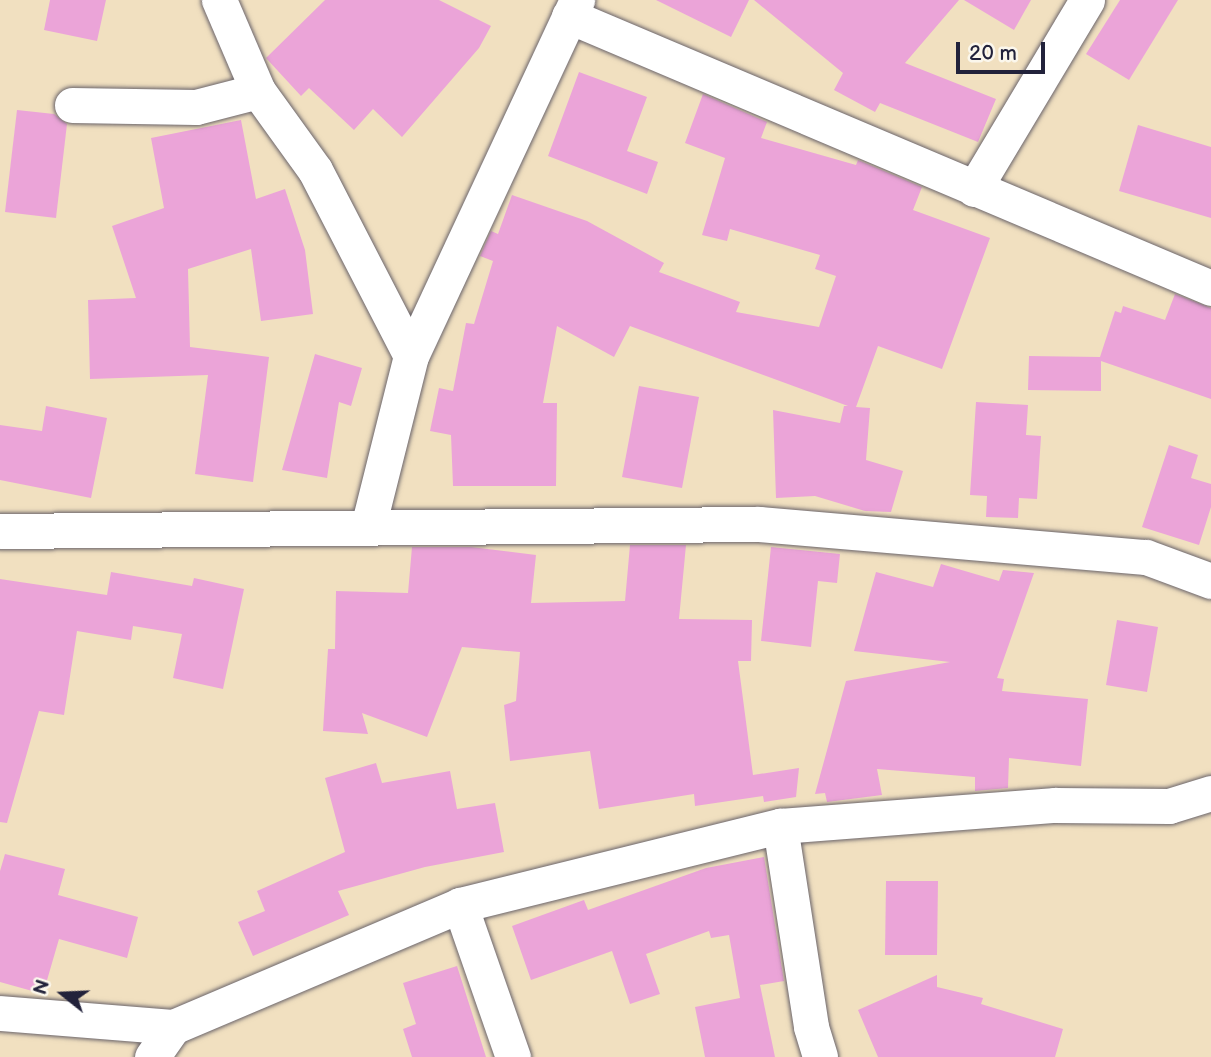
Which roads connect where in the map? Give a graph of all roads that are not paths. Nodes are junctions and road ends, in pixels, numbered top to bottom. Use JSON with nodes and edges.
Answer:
{"nodes":[{"id":1,"x":219,"y":0,"type":"edge"},
{"id":2,"x":1087,"y":0,"type":"edge"},
{"id":3,"x":573,"y":8,"type":"edge"},
{"id":4,"x":258,"y":91,"type":"junction"},
{"id":5,"x":72,"y":105,"type":"dead end"},
{"id":6,"x":974,"y":189,"type":"junction"},
{"id":7,"x":1211,"y":288,"type":"edge"},
{"id":8,"x":411,"y":356,"type":"junction"},
{"id":9,"x":369,"y":527,"type":"junction"},
{"id":10,"x":0,"y":531,"type":"edge"},
{"id":11,"x":1211,"y":581,"type":"edge"},
{"id":12,"x":1211,"y":793,"type":"edge"},
{"id":13,"x":780,"y":826,"type":"junction"},
{"id":14,"x":460,"y":905,"type":"junction"},
{"id":15,"x":0,"y":1013,"type":"edge"},
{"id":16,"x":173,"y":1027,"type":"junction"},
{"id":17,"x":152,"y":1057,"type":"edge"},
{"id":18,"x":513,"y":1057,"type":"edge"},
{"id":19,"x":820,"y":1057,"type":"edge"}],
"edges":[{"from":1,"to":4,"type":"street"},
{"from":2,"to":6,"type":"street"},
{"from":3,"to":6,"type":"street"},
{"from":3,"to":8,"type":"street"},
{"from":4,"to":5,"type":"street"},
{"from":4,"to":8,"type":"street"},
{"from":6,"to":7,"type":"street"},
{"from":8,"to":9,"type":"street"},
{"from":9,"to":10,"type":"street"},
{"from":9,"to":11,"type":"street"},
{"from":12,"to":13,"type":"street"},
{"from":13,"to":14,"type":"street"},
{"from":13,"to":19,"type":"street"},
{"from":14,"to":16,"type":"street"},
{"from":14,"to":18,"type":"street"},
{"from":15,"to":16,"type":"street"},
{"from":16,"to":17,"type":"street"}]}
